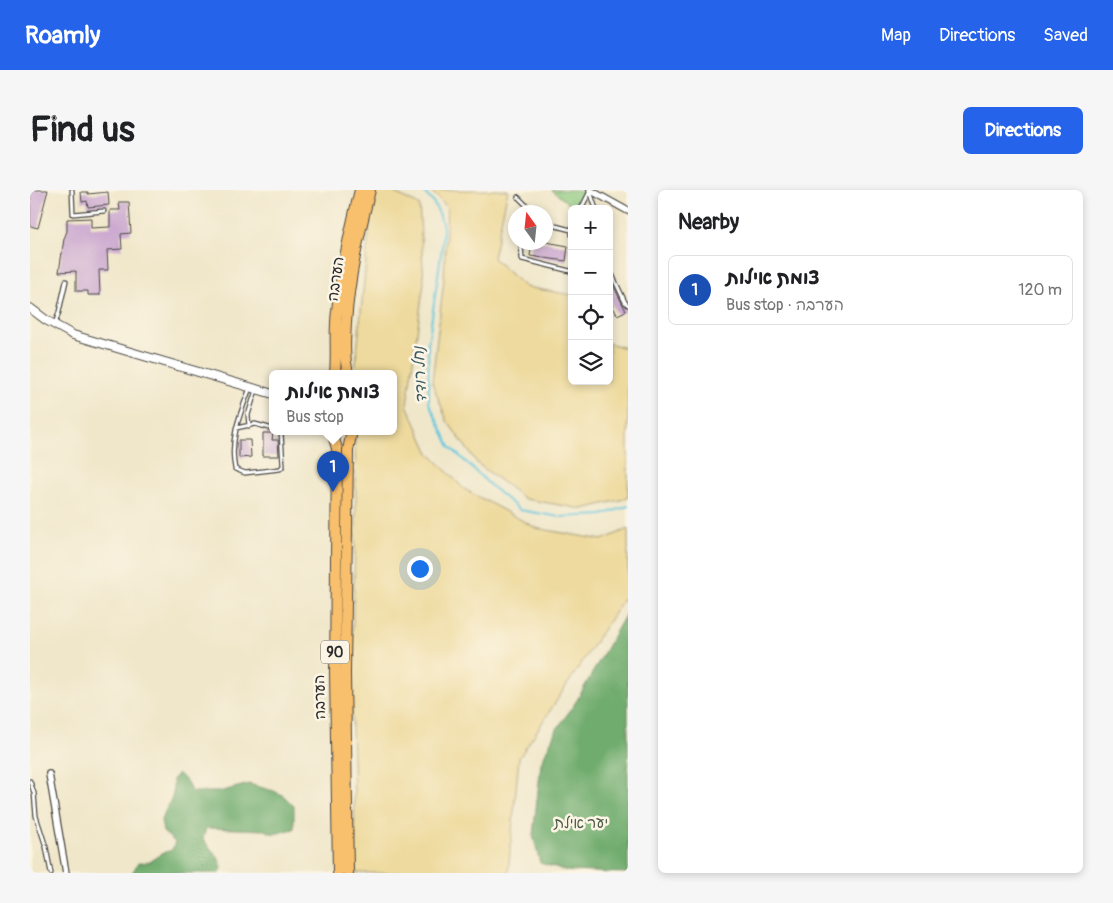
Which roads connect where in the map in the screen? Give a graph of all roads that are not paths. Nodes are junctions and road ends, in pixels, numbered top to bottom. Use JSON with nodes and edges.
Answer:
{"nodes":[{"id":1,"x":72,"y":190,"type":"edge"},
{"id":2,"x":360,"y":190,"type":"edge"},
{"id":3,"x":370,"y":190,"type":"edge"},
{"id":4,"x":590,"y":190,"type":"edge"},
{"id":5,"x":518,"y":197,"type":"dead end"},
{"id":6,"x":527,"y":205,"type":"edge"},
{"id":7,"x":583,"y":205,"type":"edge"},
{"id":8,"x":595,"y":205,"type":"edge"},
{"id":9,"x":628,"y":211,"type":"edge"},
{"id":10,"x":104,"y":212,"type":"dead end"},
{"id":11,"x":553,"y":224,"type":"edge"},
{"id":12,"x":568,"y":230,"type":"edge"},
{"id":13,"x":521,"y":250,"type":"edge"},
{"id":14,"x":568,"y":270,"type":"edge"},
{"id":15,"x":613,"y":276,"type":"edge"},
{"id":16,"x":66,"y":281,"type":"dead end"},
{"id":17,"x":628,"y":304,"type":"edge"},
{"id":18,"x":30,"y":308,"type":"edge"},
{"id":19,"x":54,"y":325,"type":"junction"},
{"id":20,"x":335,"y":370,"type":"edge"},
{"id":21,"x":348,"y":370,"type":"edge"},
{"id":22,"x":253,"y":388,"type":"junction"},
{"id":23,"x":269,"y":393,"type":"edge"},
{"id":24,"x":248,"y":426,"type":"junction"},
{"id":25,"x":236,"y":428,"type":"junction"},
{"id":26,"x":269,"y":428,"type":"edge"},
{"id":27,"x":281,"y":435,"type":"edge"},
{"id":28,"x":333,"y":435,"type":"edge"},
{"id":29,"x":351,"y":435,"type":"edge"},
{"id":30,"x":49,"y":774,"type":"dead end"},
{"id":31,"x":30,"y":780,"type":"edge"},
{"id":32,"x":51,"y":873,"type":"edge"},
{"id":33,"x":66,"y":873,"type":"edge"},
{"id":34,"x":338,"y":873,"type":"edge"},
{"id":35,"x":348,"y":873,"type":"edge"}],
"edges":[{"from":1,"to":10,"type":"lane"},
{"from":2,"to":20,"type":"highway","name":"הערבה"},
{"from":3,"to":21,"type":"highway","name":"הערבה"},
{"from":4,"to":7,"type":"lane"},
{"from":4,"to":8,"type":"lane"},
{"from":4,"to":9,"type":"street"},
{"from":5,"to":6,"type":"lane"},
{"from":11,"to":12,"type":"lane"},
{"from":13,"to":14,"type":"lane"},
{"from":15,"to":17,"type":"lane"},
{"from":16,"to":19,"type":"lane"},
{"from":18,"to":19,"type":"street"},
{"from":19,"to":22,"type":"street"},
{"from":22,"to":23,"type":"street"},
{"from":22,"to":24,"type":"lane"},
{"from":22,"to":25,"type":"lane"},
{"from":24,"to":25,"type":"lane"},
{"from":24,"to":26,"type":"lane"},
{"from":25,"to":27,"type":"lane"},
{"from":28,"to":34,"type":"highway","name":"הערבה","number":"90"},
{"from":29,"to":35,"type":"highway","name":"הערבה","number":"90"},
{"from":30,"to":33,"type":"street"},
{"from":31,"to":32,"type":"lane"}]}
